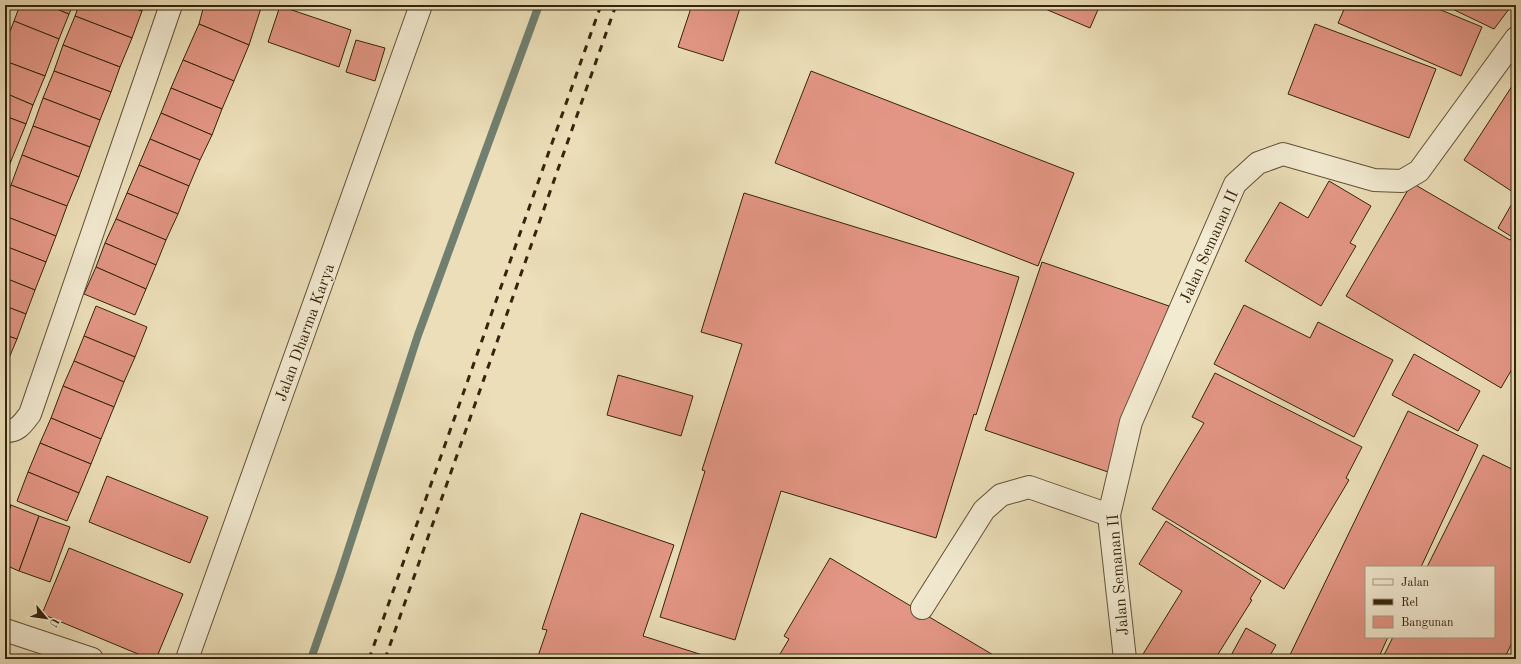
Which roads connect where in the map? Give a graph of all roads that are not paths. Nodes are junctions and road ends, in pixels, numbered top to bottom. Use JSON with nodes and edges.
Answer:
{"nodes":[{"id":1,"x":171,"y":5,"type":"edge"},
{"id":2,"x":421,"y":5,"type":"edge"},
{"id":3,"x":1516,"y":38,"type":"edge"},
{"id":4,"x":5,"y":431,"type":"edge"},
{"id":5,"x":1109,"y":514,"type":"junction"},
{"id":6,"x":922,"y":608,"type":"dead end"},
{"id":7,"x":5,"y":630,"type":"edge"},
{"id":8,"x":92,"y":659,"type":"edge"},
{"id":9,"x":187,"y":659,"type":"edge"},
{"id":10,"x":1125,"y":659,"type":"edge"}],
"edges":[{"from":1,"to":4,"type":"street"},
{"from":2,"to":9,"type":"street","name":"Jalan Dharma Karya"},
{"from":3,"to":5,"type":"street","name":"Jalan Semanan II"},
{"from":5,"to":6,"type":"street"},
{"from":5,"to":10,"type":"street","name":"Jalan Semanan II"},
{"from":7,"to":8,"type":"street"}]}
